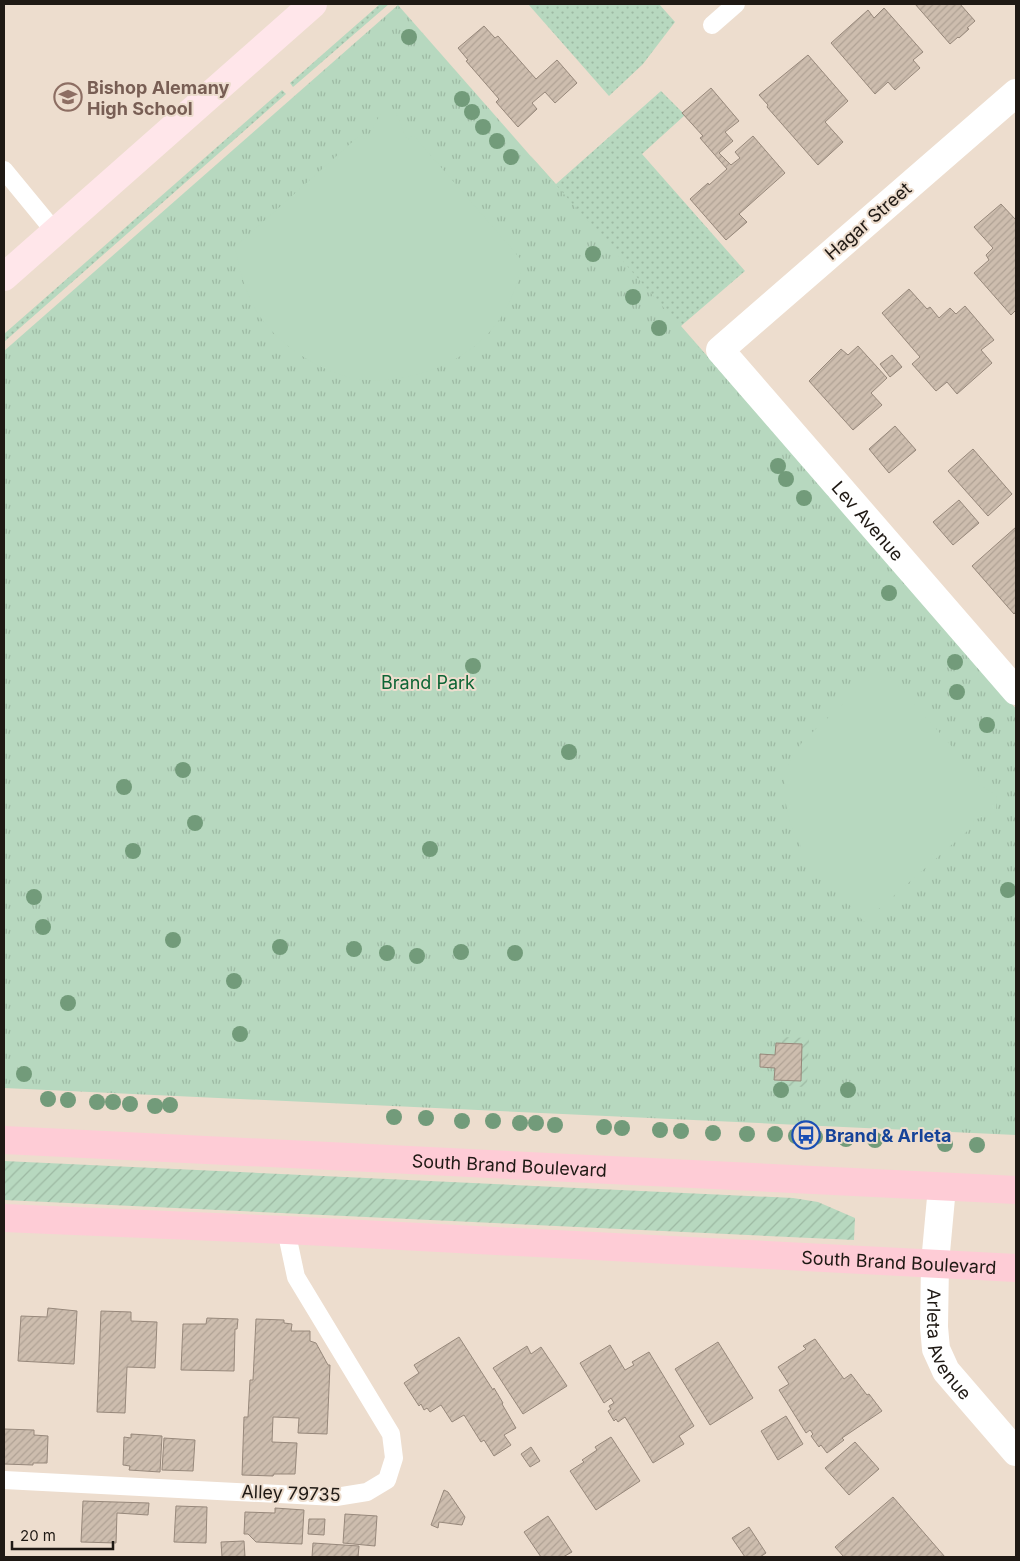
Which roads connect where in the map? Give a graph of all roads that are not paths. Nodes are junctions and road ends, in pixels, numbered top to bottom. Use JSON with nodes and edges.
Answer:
{"nodes":[{"id":1,"x":313,"y":4,"type":"edge"},
{"id":2,"x":736,"y":4,"type":"edge"},
{"id":3,"x":712,"y":25,"type":"dead end"},
{"id":4,"x":1016,"y":93,"type":"edge"},
{"id":5,"x":4,"y":170,"type":"edge"},
{"id":6,"x":55,"y":232,"type":"junction"},
{"id":7,"x":4,"y":277,"type":"edge"},
{"id":8,"x":720,"y":350,"type":"joint"},
{"id":9,"x":1016,"y":691,"type":"edge"},
{"id":10,"x":4,"y":1140,"type":"edge"},
{"id":11,"x":942,"y":1187,"type":"junction"},
{"id":12,"x":1016,"y":1190,"type":"edge"},
{"id":13,"x":4,"y":1218,"type":"edge"},
{"id":14,"x":286,"y":1230,"type":"junction"},
{"id":15,"x":935,"y":1263,"type":"junction"},
{"id":16,"x":1016,"y":1268,"type":"edge"},
{"id":17,"x":1016,"y":1452,"type":"edge"},
{"id":18,"x":4,"y":1480,"type":"edge"}],
"edges":[{"from":1,"to":6,"type":"main road"},
{"from":2,"to":3,"type":"lane"},
{"from":4,"to":8,"type":"street","name":"Hagar Street"},
{"from":5,"to":6,"type":"lane"},
{"from":6,"to":7,"type":"main road"},
{"from":8,"to":9,"type":"street","name":"Lev Avenue"},
{"from":10,"to":11,"type":"main road","name":"South Brand Boulevard"},
{"from":11,"to":12,"type":"main road","name":"South Brand Boulevard"},
{"from":11,"to":15,"type":"street","name":"Arleta Avenue"},
{"from":13,"to":14,"type":"main road","name":"South Brand Boulevard"},
{"from":14,"to":15,"type":"main road","name":"South Brand Boulevard"},
{"from":14,"to":18,"type":"lane","name":"Alley 79735"},
{"from":15,"to":16,"type":"main road","name":"South Brand Boulevard"},
{"from":15,"to":17,"type":"street","name":"Arleta Avenue"}]}
